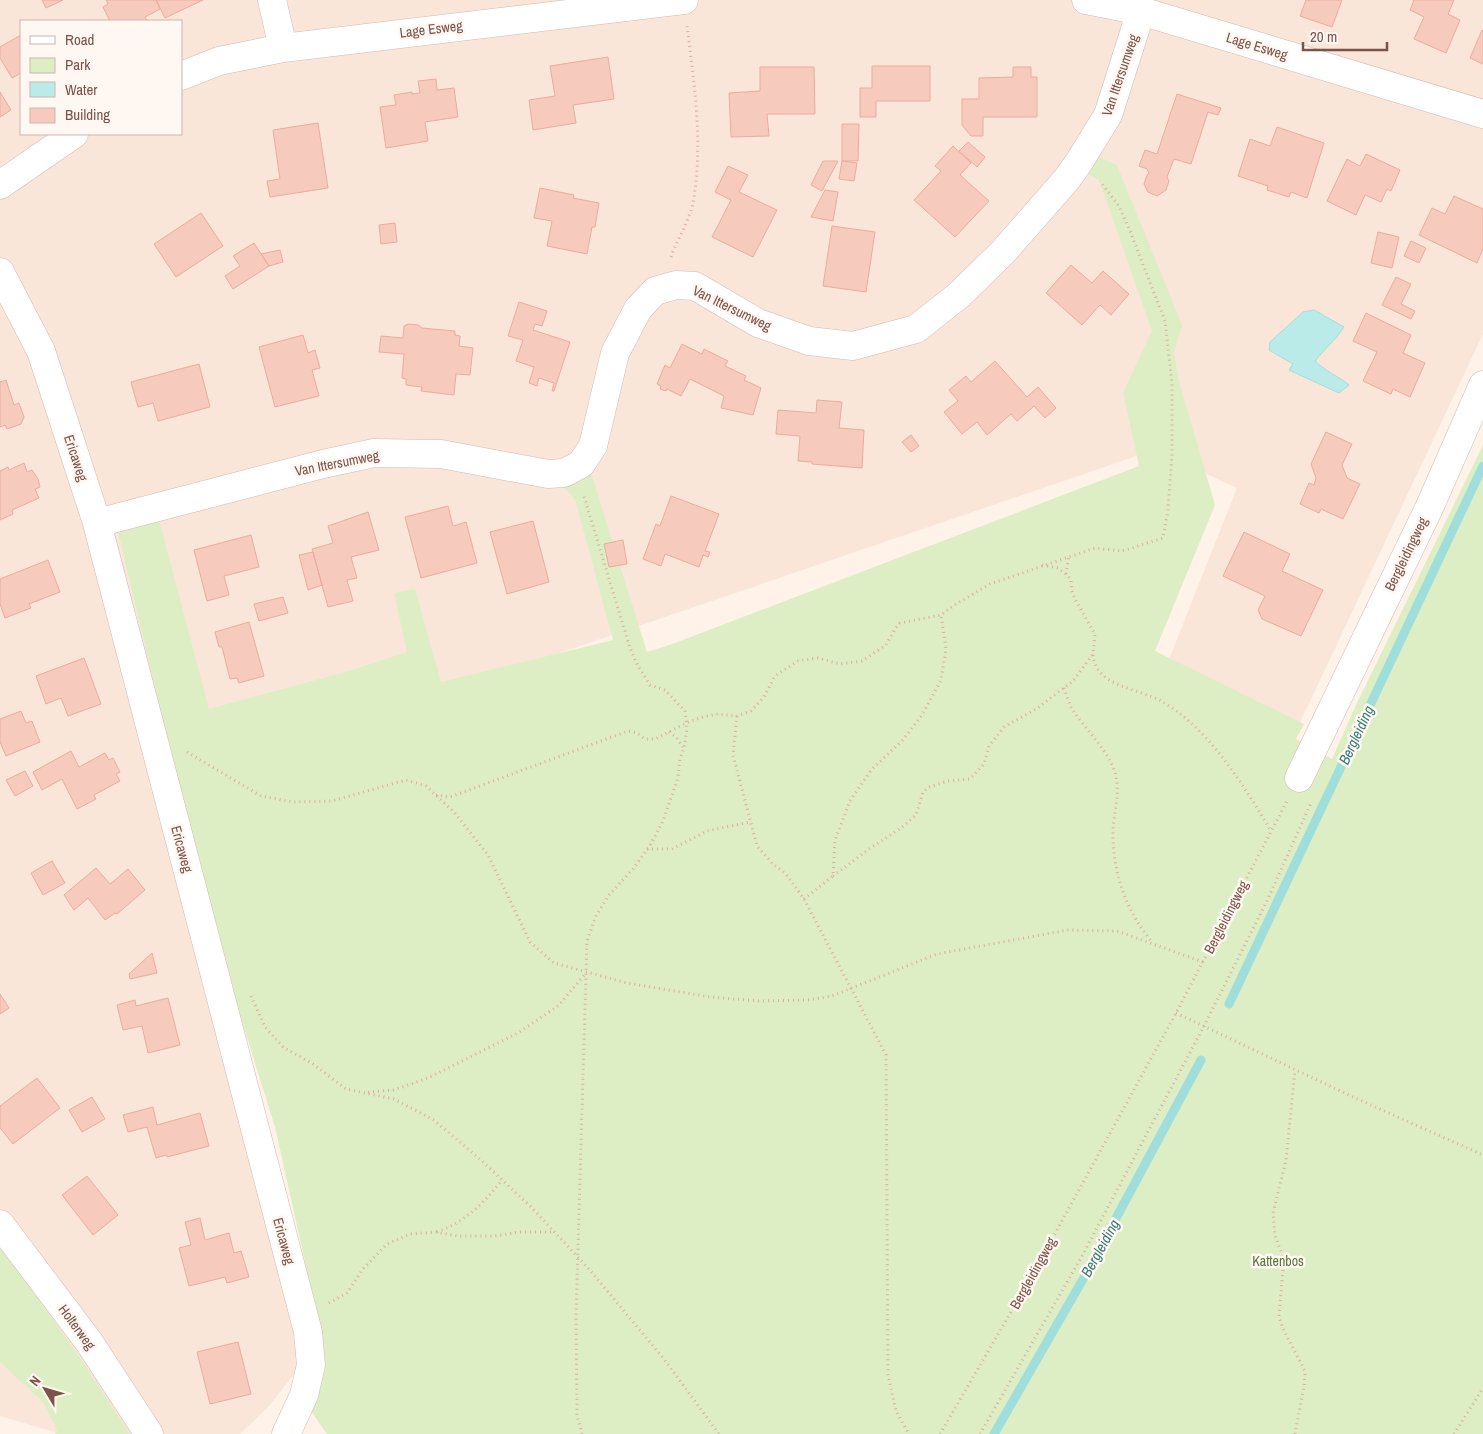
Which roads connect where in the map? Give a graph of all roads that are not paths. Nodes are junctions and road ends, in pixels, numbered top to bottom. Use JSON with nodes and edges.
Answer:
{"nodes":[{"id":1,"x":272,"y":0,"type":"edge"},
{"id":2,"x":1086,"y":0,"type":"edge"},
{"id":3,"x":678,"y":1,"type":"edge"},
{"id":4,"x":1141,"y":11,"type":"junction"},
{"id":5,"x":283,"y":48,"type":"junction"},
{"id":6,"x":182,"y":76,"type":"edge"},
{"id":7,"x":1483,"y":114,"type":"edge"},
{"id":8,"x":73,"y":135,"type":"edge"},
{"id":9,"x":0,"y":185,"type":"edge"},
{"id":10,"x":0,"y":272,"type":"edge"},
{"id":11,"x":1483,"y":385,"type":"edge"},
{"id":12,"x":97,"y":523,"type":"junction"},
{"id":13,"x":1306,"y":787,"type":"road end"},
{"id":14,"x":0,"y":1224,"type":"edge"},
{"id":15,"x":149,"y":1434,"type":"edge"},
{"id":16,"x":286,"y":1434,"type":"edge"}],
"edges":[{"from":1,"to":5,"type":"street"},
{"from":2,"to":4,"type":"street","name":"Lage Esweg"},
{"from":3,"to":5,"type":"street","name":"Lage Esweg"},
{"from":4,"to":7,"type":"street","name":"Lage Esweg"},
{"from":4,"to":12,"type":"street","name":"Van Ittersumweg"},
{"from":5,"to":6,"type":"street","name":"Lage Esweg"},
{"from":8,"to":9,"type":"street"},
{"from":10,"to":12,"type":"street","name":"Ericaweg"},
{"from":11,"to":13,"type":"street","name":"Bergleidingweg"},
{"from":12,"to":16,"type":"street","name":"Ericaweg"},
{"from":14,"to":15,"type":"street","name":"Holterweg"}]}
